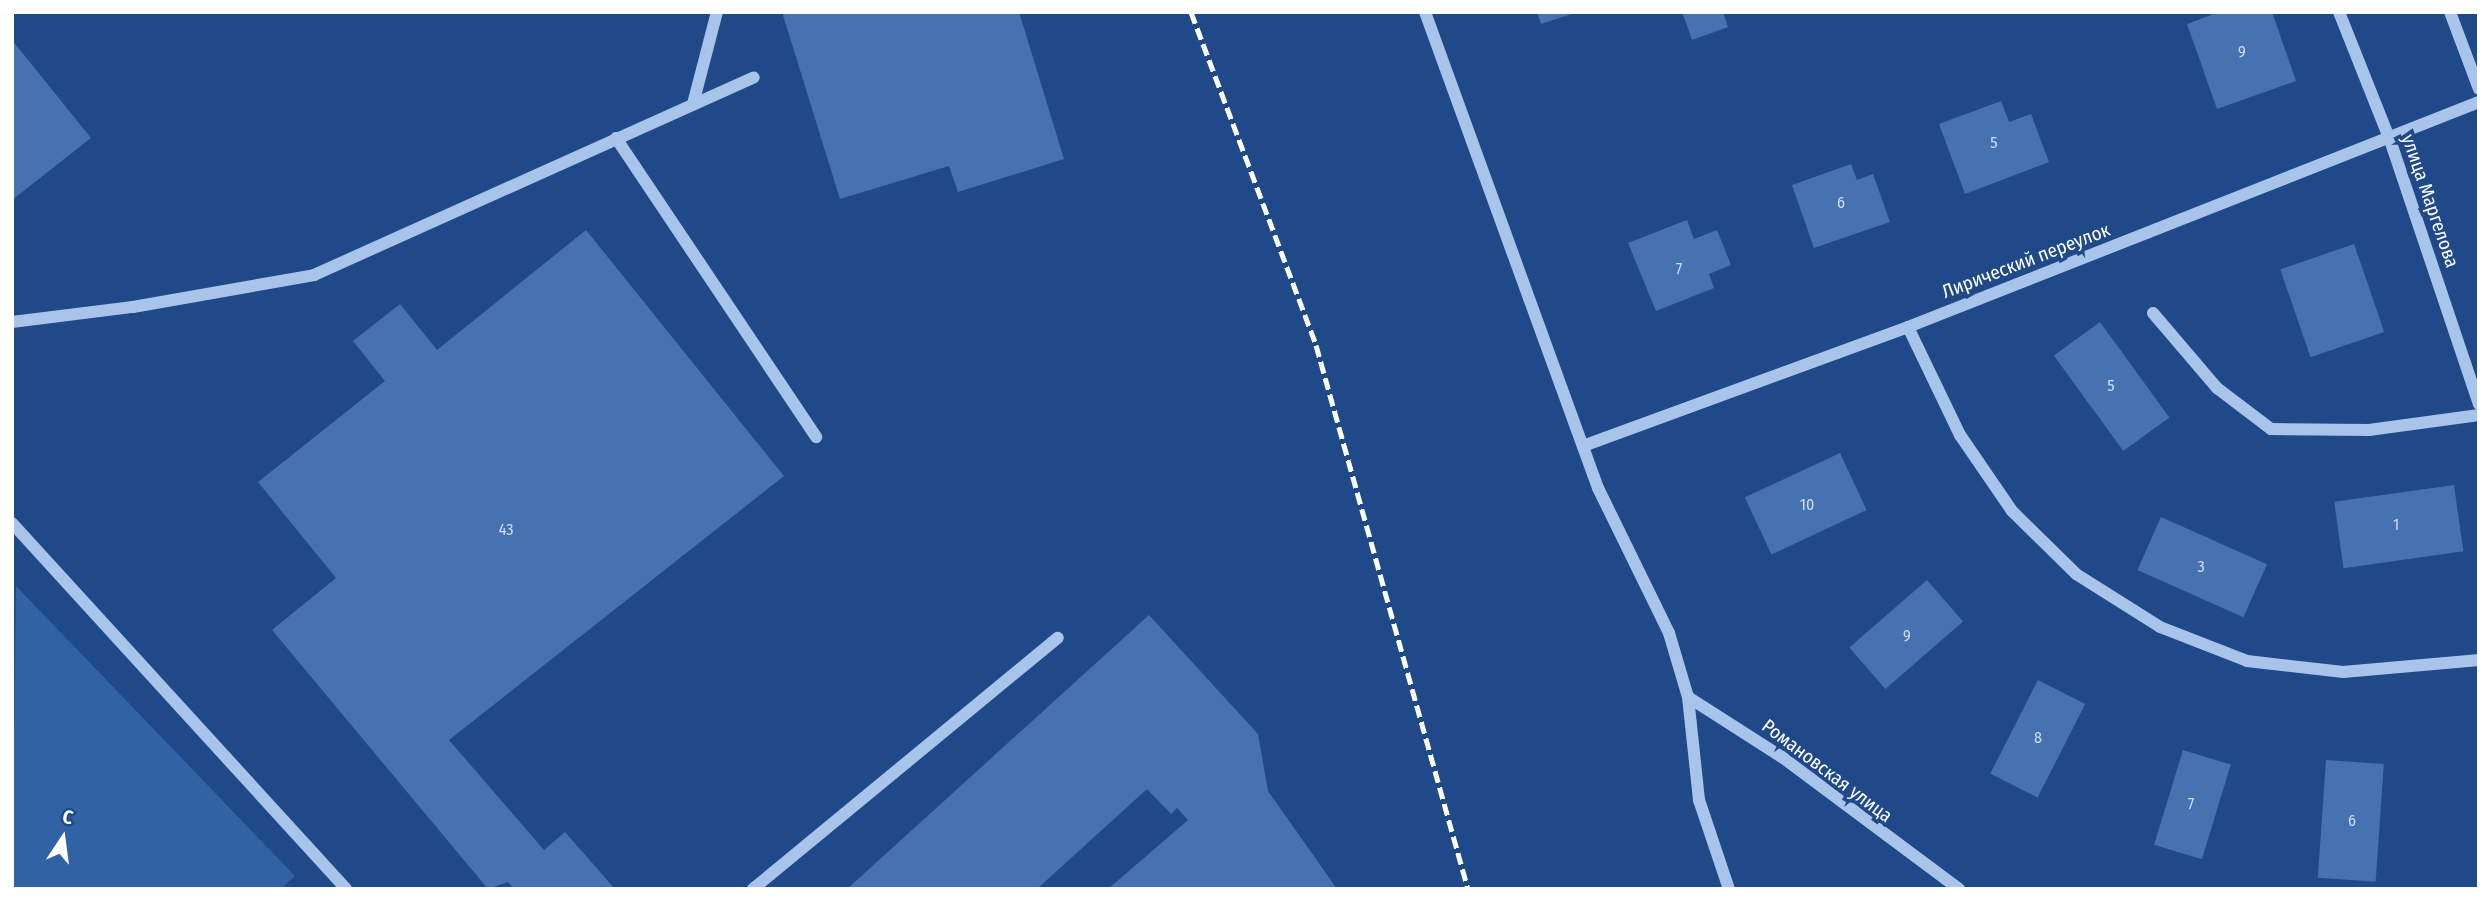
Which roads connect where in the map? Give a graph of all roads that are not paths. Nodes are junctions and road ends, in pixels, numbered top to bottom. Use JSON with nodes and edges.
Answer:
{"nodes":[{"id":1,"x":717,"y":12,"type":"edge"},
{"id":2,"x":1425,"y":12,"type":"edge"},
{"id":3,"x":2339,"y":12,"type":"edge"},
{"id":4,"x":2450,"y":12,"type":"edge"},
{"id":5,"x":754,"y":77,"type":"dead end"},
{"id":6,"x":2479,"y":89,"type":"edge"},
{"id":7,"x":2479,"y":102,"type":"edge"},
{"id":8,"x":693,"y":104,"type":"junction"},
{"id":9,"x":616,"y":138,"type":"junction"},
{"id":10,"x":2390,"y":140,"type":"junction"},
{"id":11,"x":2153,"y":313,"type":"dead end"},
{"id":12,"x":12,"y":322,"type":"edge"},
{"id":13,"x":1908,"y":327,"type":"junction"},
{"id":14,"x":2473,"y":373,"type":"edge"},
{"id":15,"x":2479,"y":404,"type":"edge"},
{"id":16,"x":2479,"y":415,"type":"edge"},
{"id":17,"x":816,"y":437,"type":"dead end"},
{"id":18,"x":1583,"y":446,"type":"junction"},
{"id":19,"x":12,"y":523,"type":"edge"},
{"id":20,"x":1059,"y":638,"type":"dead end"},
{"id":21,"x":2479,"y":660,"type":"edge"},
{"id":22,"x":1688,"y":697,"type":"junction"},
{"id":23,"x":346,"y":889,"type":"edge"},
{"id":24,"x":753,"y":889,"type":"edge"},
{"id":25,"x":1728,"y":889,"type":"edge"},
{"id":26,"x":1959,"y":889,"type":"edge"}],
"edges":[{"from":1,"to":8,"type":"street"},
{"from":2,"to":18,"type":"street"},
{"from":3,"to":10,"type":"street","name":"улица Маргелова"},
{"from":4,"to":6,"type":"street"},
{"from":5,"to":8,"type":"street"},
{"from":7,"to":10,"type":"street","name":"Лирический переулок"},
{"from":8,"to":9,"type":"street"},
{"from":9,"to":12,"type":"street"},
{"from":9,"to":17,"type":"street"},
{"from":10,"to":13,"type":"street","name":"Лирический переулок"},
{"from":10,"to":14,"type":"street","name":"улица Маргелова"},
{"from":11,"to":16,"type":"street"},
{"from":13,"to":18,"type":"street","name":"Лирический переулок"},
{"from":13,"to":21,"type":"street"},
{"from":14,"to":15,"type":"street","name":"улица Маргелова"},
{"from":18,"to":22,"type":"street"},
{"from":19,"to":23,"type":"street"},
{"from":20,"to":24,"type":"street"},
{"from":22,"to":25,"type":"street"},
{"from":22,"to":26,"type":"street","name":"Романовская улица"}]}
